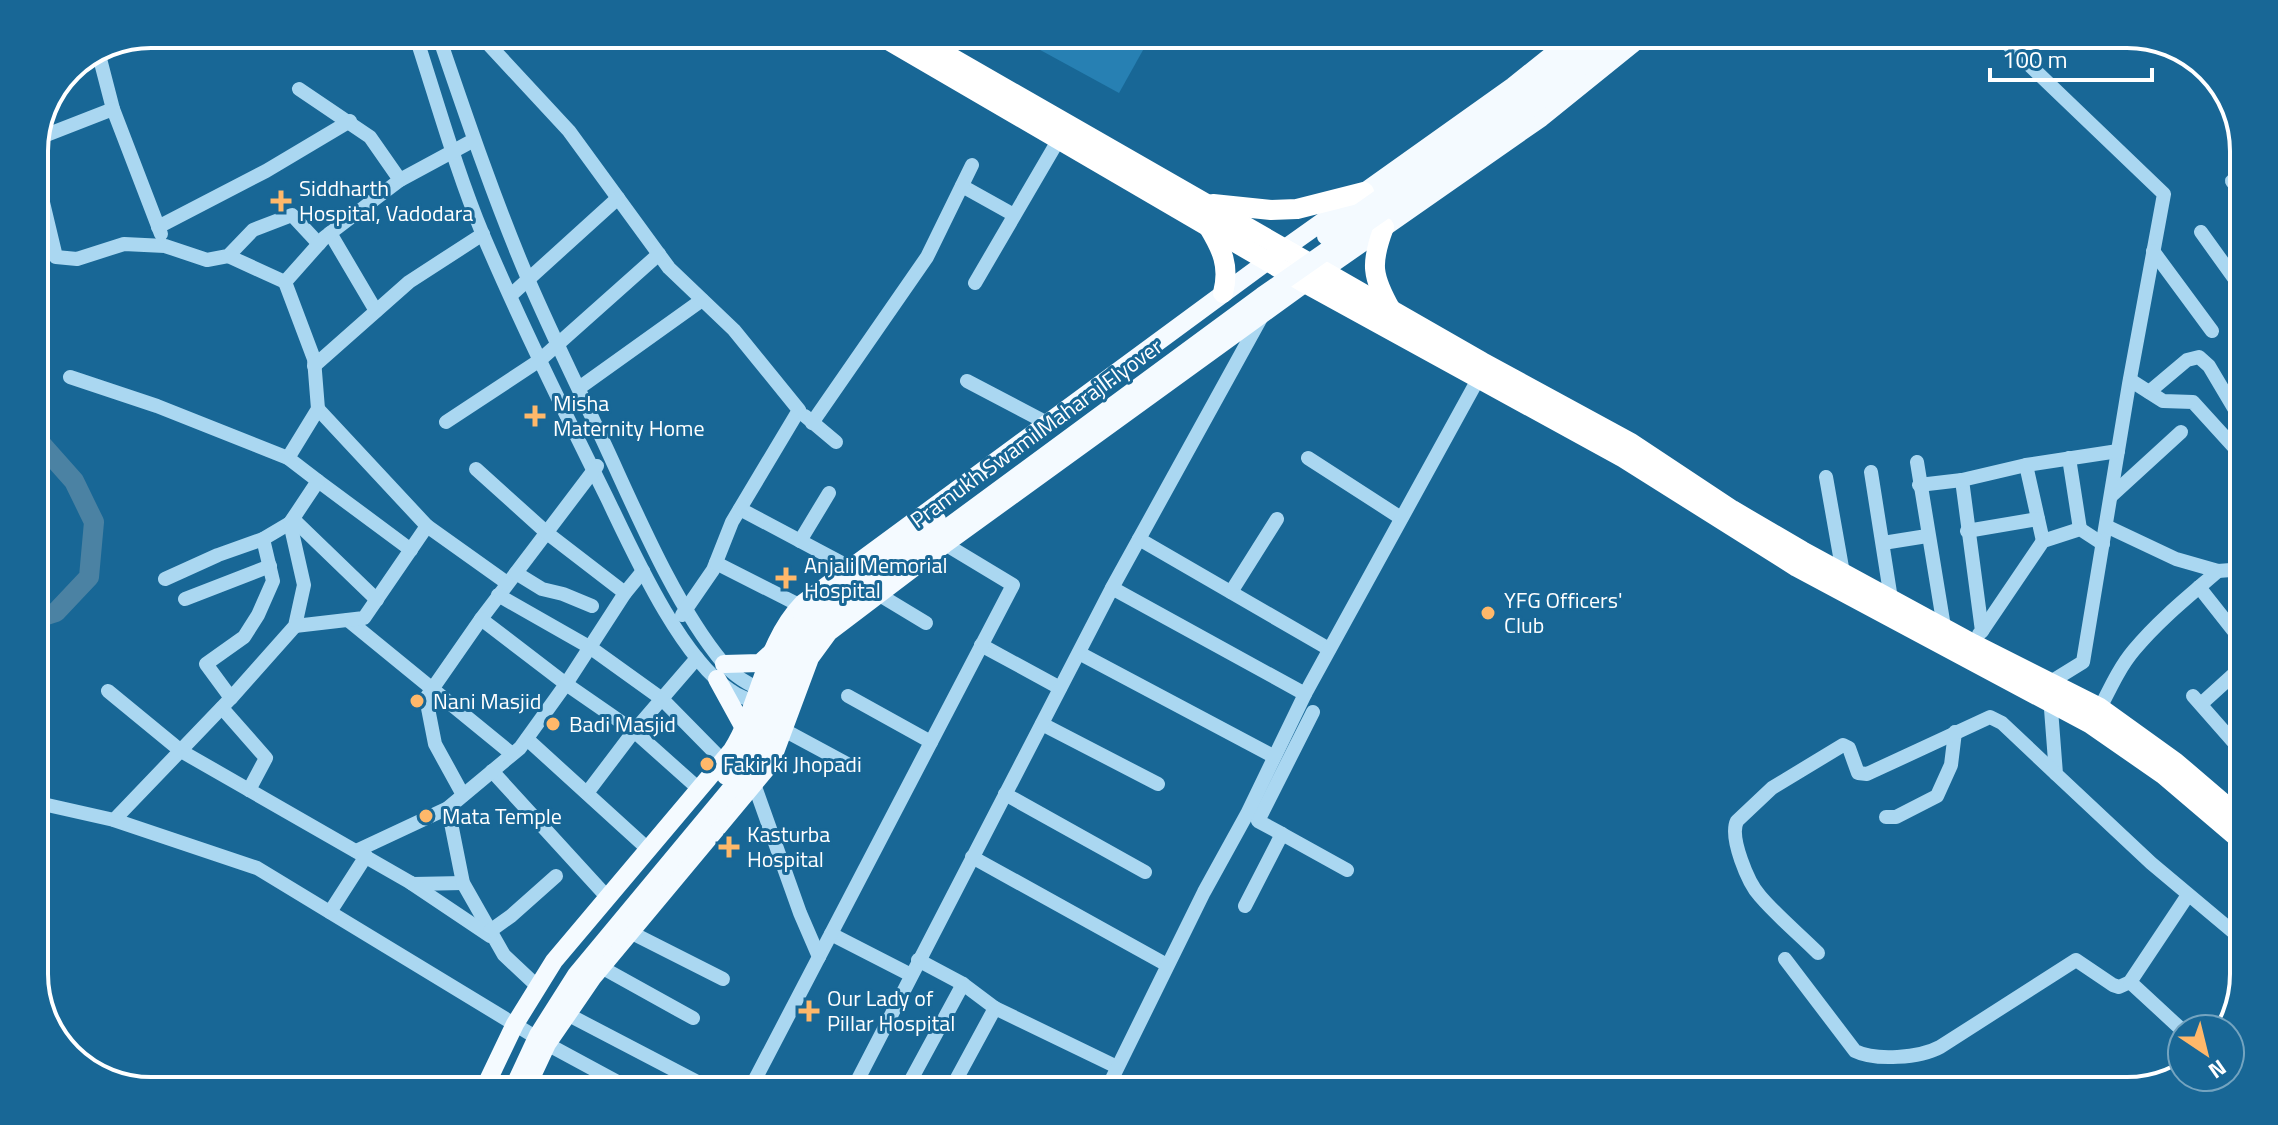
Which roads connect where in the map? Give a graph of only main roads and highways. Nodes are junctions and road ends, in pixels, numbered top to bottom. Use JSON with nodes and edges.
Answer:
{"nodes":[{"id":1,"x":902,"y":48,"type":"edge"},
{"id":2,"x":934,"y":48,"type":"edge"},
{"id":3,"x":1560,"y":48,"type":"edge"},
{"id":4,"x":1584,"y":48,"type":"edge"},
{"id":5,"x":1604,"y":48,"type":"edge"},
{"id":6,"x":1628,"y":48,"type":"edge"},
{"id":7,"x":1364,"y":192,"type":"junction"},
{"id":8,"x":1205,"y":203,"type":"junction"},
{"id":9,"x":1207,"y":225,"type":"junction"},
{"id":10,"x":1384,"y":227,"type":"junction"},
{"id":11,"x":1276,"y":255,"type":"junction"},
{"id":12,"x":1313,"y":277,"type":"junction"},
{"id":13,"x":1223,"y":293,"type":"junction"},
{"id":14,"x":1391,"y":310,"type":"junction"},
{"id":15,"x":1482,"y":372,"type":"junction"},
{"id":16,"x":1887,"y":607,"type":"junction"},
{"id":17,"x":772,"y":652,"type":"junction"},
{"id":18,"x":2049,"y":693,"type":"junction"},
{"id":19,"x":2095,"y":716,"type":"junction"},
{"id":20,"x":745,"y":730,"type":"junction"},
{"id":21,"x":2230,"y":809,"type":"edge"},
{"id":22,"x":2230,"y":831,"type":"edge"},
{"id":23,"x":490,"y":1077,"type":"edge"},
{"id":24,"x":505,"y":1077,"type":"edge"},
{"id":25,"x":518,"y":1077,"type":"edge"},
{"id":26,"x":532,"y":1077,"type":"edge"}],
"edges":[{"from":1,"to":9,"type":"highway"},
{"from":2,"to":8,"type":"highway"},
{"from":3,"to":7,"type":"main road"},
{"from":4,"to":24,"type":"main road","name":"Pramukh Swami Maharaj Flyover","bridge":true},
{"from":5,"to":25,"type":"main road","name":"Pramukh Swami Maharaj Flyover","bridge":true},
{"from":6,"to":10,"type":"main road"},
{"from":7,"to":8,"type":"highway"},
{"from":7,"to":11,"type":"main road"},
{"from":8,"to":11,"type":"highway"},
{"from":9,"to":11,"type":"highway"},
{"from":9,"to":13,"type":"highway"},
{"from":10,"to":12,"type":"main road"},
{"from":10,"to":14,"type":"highway"},
{"from":11,"to":12,"type":"highway"},
{"from":11,"to":13,"type":"main road"},
{"from":12,"to":14,"type":"highway"},
{"from":12,"to":15,"type":"highway"},
{"from":12,"to":26,"type":"main road"},
{"from":13,"to":17,"type":"main road"},
{"from":14,"to":15,"type":"highway"},
{"from":15,"to":16,"type":"highway"},
{"from":15,"to":16,"type":"highway"},
{"from":16,"to":18,"type":"highway"},
{"from":16,"to":18,"type":"highway"},
{"from":17,"to":20,"type":"main road"},
{"from":17,"to":20,"type":"main road"},
{"from":18,"to":19,"type":"highway"},
{"from":19,"to":21,"type":"highway"},
{"from":19,"to":22,"type":"highway"},
{"from":20,"to":23,"type":"main road"}]}
